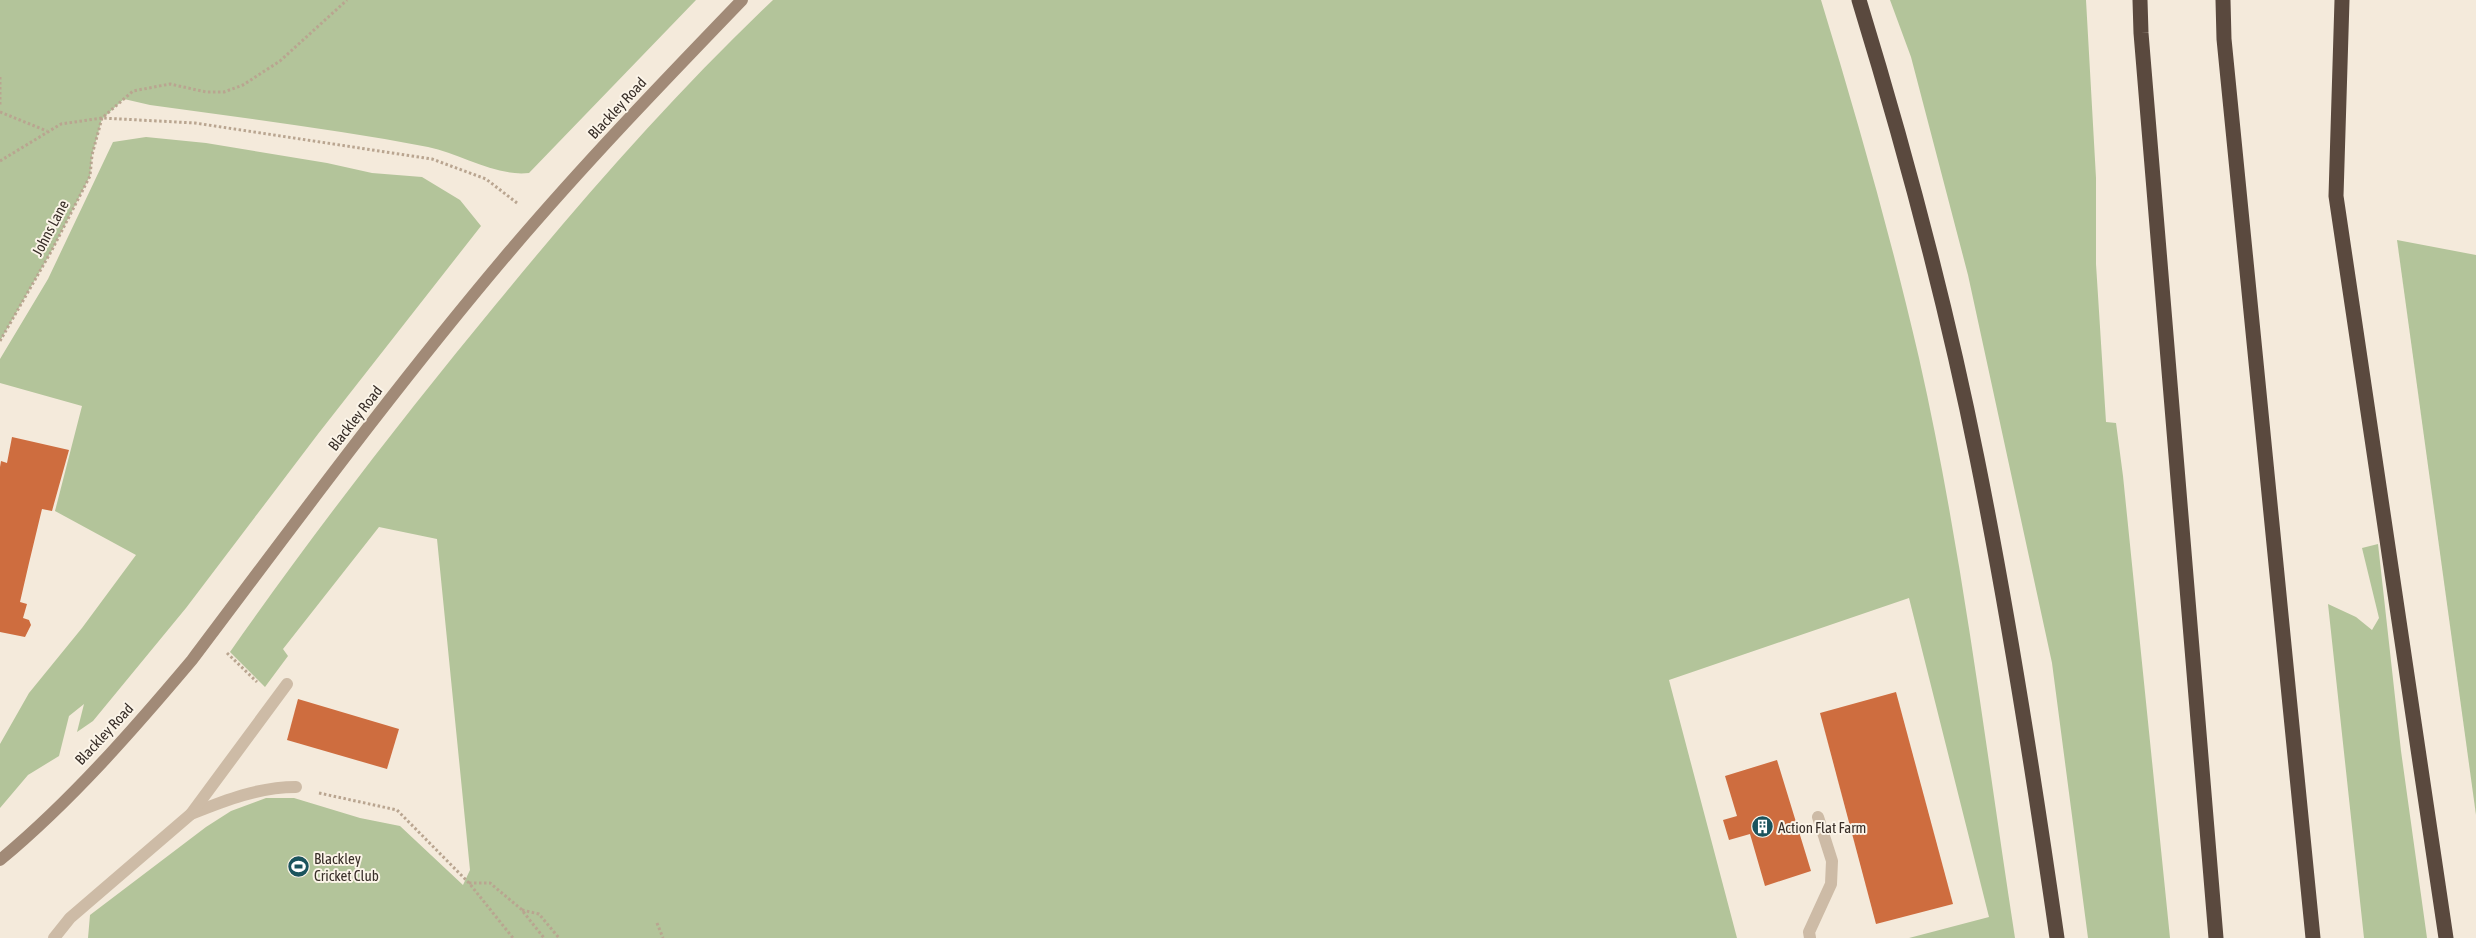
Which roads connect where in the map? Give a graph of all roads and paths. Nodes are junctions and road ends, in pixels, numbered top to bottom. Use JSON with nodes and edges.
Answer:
{"nodes":[{"id":1,"x":347,"y":0,"type":"edge"},
{"id":2,"x":742,"y":0,"type":"edge"},
{"id":3,"x":1859,"y":0,"type":"edge"},
{"id":4,"x":2140,"y":0,"type":"edge"},
{"id":5,"x":2223,"y":0,"type":"edge"},
{"id":6,"x":2342,"y":0,"type":"edge"},
{"id":7,"x":0,"y":77,"type":"edge"},
{"id":8,"x":0,"y":107,"type":"edge"},
{"id":9,"x":0,"y":112,"type":"edge"},
{"id":10,"x":102,"y":118,"type":"junction"},
{"id":11,"x":48,"y":132,"type":"junction"},
{"id":12,"x":0,"y":161,"type":"edge"},
{"id":13,"x":537,"y":219,"type":"junction"},
{"id":14,"x":0,"y":340,"type":"edge"},
{"id":15,"x":234,"y":659,"type":"dead end"},
{"id":16,"x":287,"y":684,"type":"dead end"},
{"id":17,"x":264,"y":689,"type":"dead end"},
{"id":18,"x":296,"y":788,"type":"joint"},
{"id":19,"x":191,"y":814,"type":"junction"},
{"id":20,"x":1818,"y":817,"type":"dead end"},
{"id":21,"x":0,"y":860,"type":"edge"},
{"id":22,"x":469,"y":883,"type":"junction"},
{"id":23,"x":521,"y":909,"type":"junction"},
{"id":24,"x":657,"y":923,"type":"dead end"},
{"id":25,"x":54,"y":938,"type":"edge"},
{"id":26,"x":513,"y":938,"type":"edge"},
{"id":27,"x":544,"y":938,"type":"edge"},
{"id":28,"x":559,"y":938,"type":"edge"},
{"id":29,"x":663,"y":938,"type":"edge"},
{"id":30,"x":1810,"y":938,"type":"edge"},
{"id":31,"x":2057,"y":938,"type":"edge"},
{"id":32,"x":2216,"y":938,"type":"edge"},
{"id":33,"x":2313,"y":938,"type":"edge"},
{"id":34,"x":2446,"y":938,"type":"edge"}],
"edges":[{"from":1,"to":10,"type":"path"},
{"from":2,"to":13,"type":"street","name":"Blackley Road"},
{"from":3,"to":31,"type":"highway"},
{"from":4,"to":32,"type":"highway"},
{"from":5,"to":33,"type":"highway"},
{"from":6,"to":34,"type":"highway"},
{"from":7,"to":8,"type":"path"},
{"from":9,"to":11,"type":"path"},
{"from":10,"to":11,"type":"path"},
{"from":10,"to":13,"type":"path"},
{"from":10,"to":14,"type":"path","name":"Johns Lane"},
{"from":11,"to":12,"type":"path"},
{"from":13,"to":21,"type":"street","name":"Blackley Road"},
{"from":15,"to":17,"type":"path"},
{"from":16,"to":19,"type":"lane"},
{"from":18,"to":19,"type":"lane"},
{"from":18,"to":22,"type":"path"},
{"from":19,"to":25,"type":"lane"},
{"from":20,"to":30,"type":"lane"},
{"from":22,"to":23,"type":"path"},
{"from":22,"to":26,"type":"path"},
{"from":23,"to":27,"type":"path"},
{"from":23,"to":28,"type":"path"},
{"from":24,"to":29,"type":"path"}]}
